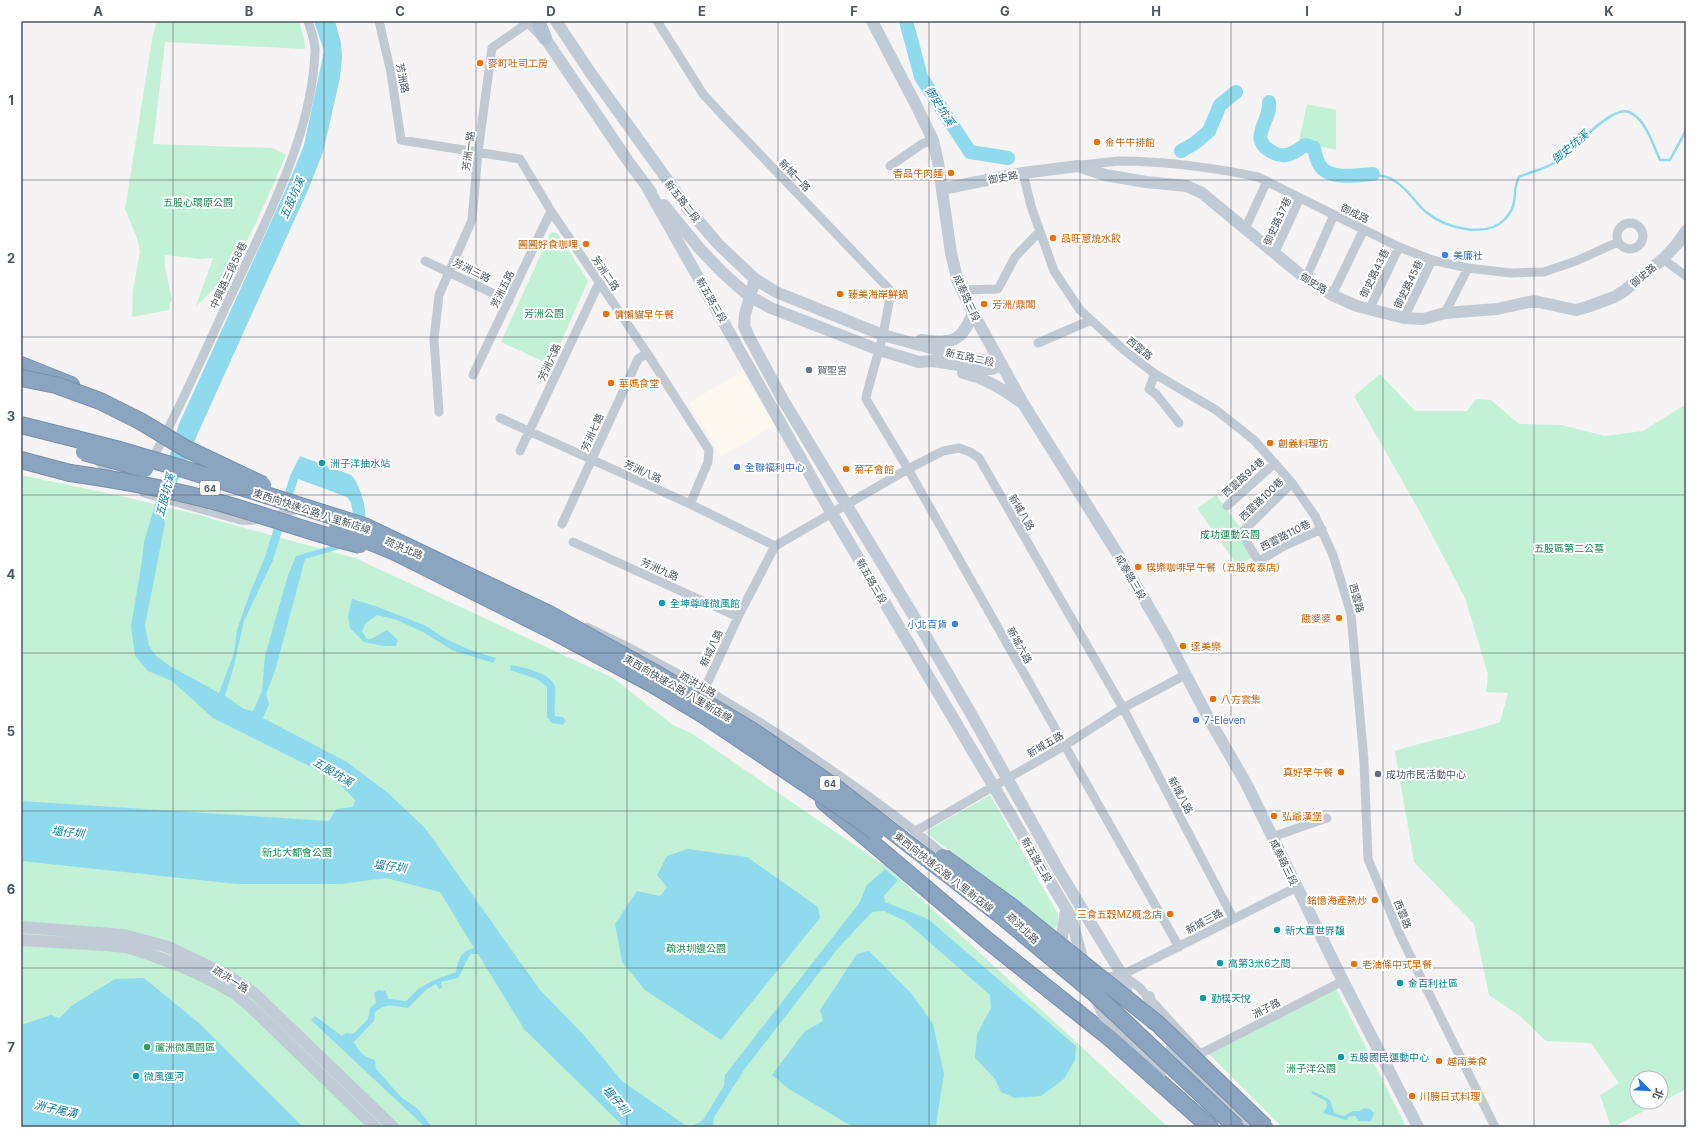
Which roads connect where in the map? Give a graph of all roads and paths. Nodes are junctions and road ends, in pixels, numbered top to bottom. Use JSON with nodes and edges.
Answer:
{"nodes":[{"id":1,"x":308,"y":21,"type":"edge"},
{"id":2,"x":379,"y":21,"type":"edge"},
{"id":3,"x":532,"y":21,"type":"edge"},
{"id":4,"x":556,"y":21,"type":"edge"},
{"id":5,"x":657,"y":21,"type":"edge"},
{"id":6,"x":872,"y":21,"type":"edge"},
{"id":7,"x":545,"y":38,"type":"joint"},
{"id":8,"x":401,"y":140,"type":"joint"},
{"id":9,"x":932,"y":140,"type":"junction"},
{"id":10,"x":478,"y":152,"type":"junction"},
{"id":11,"x":890,"y":166,"type":"dead end"},
{"id":12,"x":1078,"y":166,"type":"junction"},
{"id":13,"x":1023,"y":173,"type":"junction"},
{"id":14,"x":1267,"y":181,"type":"junction"},
{"id":15,"x":647,"y":187,"type":"junction"},
{"id":16,"x":942,"y":189,"type":"junction"},
{"id":17,"x":1300,"y":198,"type":"junction"},
{"id":18,"x":551,"y":211,"type":"junction"},
{"id":19,"x":1334,"y":215,"type":"junction"},
{"id":20,"x":1245,"y":229,"type":"junction"},
{"id":21,"x":1364,"y":229,"type":"junction"},
{"id":22,"x":1040,"y":231,"type":"junction"},
{"id":23,"x":1686,"y":231,"type":"edge"},
{"id":24,"x":1618,"y":242,"type":"dead end"},
{"id":25,"x":1399,"y":247,"type":"junction"},
{"id":26,"x":1274,"y":254,"type":"junction"},
{"id":27,"x":1663,"y":259,"type":"junction"},
{"id":28,"x":1432,"y":260,"type":"junction"},
{"id":29,"x":425,"y":261,"type":"dead end"},
{"id":30,"x":1468,"y":268,"type":"junction"},
{"id":31,"x":449,"y":271,"type":"junction"},
{"id":32,"x":1686,"y":276,"type":"edge"},
{"id":33,"x":1306,"y":278,"type":"junction"},
{"id":34,"x":755,"y":279,"type":"junction"},
{"id":35,"x":599,"y":283,"type":"junction"},
{"id":36,"x":962,"y":290,"type":"junction"},
{"id":37,"x":1332,"y":295,"type":"junction"},
{"id":38,"x":749,"y":296,"type":"junction"},
{"id":39,"x":509,"y":300,"type":"junction"},
{"id":40,"x":1370,"y":308,"type":"junction"},
{"id":41,"x":973,"y":313,"type":"junction"},
{"id":42,"x":1445,"y":313,"type":"junction"},
{"id":43,"x":1404,"y":318,"type":"junction"},
{"id":44,"x":1091,"y":320,"type":"junction"},
{"id":45,"x":884,"y":335,"type":"junction"},
{"id":46,"x":1038,"y":343,"type":"dead end"},
{"id":47,"x":879,"y":350,"type":"junction"},
{"id":48,"x":647,"y":353,"type":"junction"},
{"id":49,"x":920,"y":362,"type":"junction"},
{"id":50,"x":1001,"y":364,"type":"junction"},
{"id":51,"x":21,"y":365,"type":"edge"},
{"id":52,"x":1155,"y":374,"type":"junction"},
{"id":53,"x":473,"y":375,"type":"dead end"},
{"id":54,"x":21,"y":378,"type":"edge"},
{"id":55,"x":100,"y":401,"type":"junction"},
{"id":56,"x":1024,"y":404,"type":"junction"},
{"id":57,"x":439,"y":412,"type":"dead end"},
{"id":58,"x":500,"y":418,"type":"dead end"},
{"id":59,"x":1179,"y":423,"type":"dead end"},
{"id":60,"x":21,"y":425,"type":"edge"},
{"id":61,"x":21,"y":430,"type":"edge"},
{"id":62,"x":529,"y":431,"type":"junction"},
{"id":63,"x":21,"y":436,"type":"edge"},
{"id":64,"x":81,"y":444,"type":"junction"},
{"id":65,"x":195,"y":450,"type":"dead end"},
{"id":66,"x":520,"y":452,"type":"dead end"},
{"id":67,"x":123,"y":455,"type":"junction"},
{"id":68,"x":21,"y":460,"type":"edge"},
{"id":69,"x":592,"y":460,"type":"junction"},
{"id":70,"x":1275,"y":463,"type":"junction"},
{"id":71,"x":21,"y":465,"type":"edge"},
{"id":72,"x":908,"y":469,"type":"junction"},
{"id":73,"x":70,"y":473,"type":"junction"},
{"id":74,"x":117,"y":481,"type":"junction"},
{"id":75,"x":1292,"y":483,"type":"junction"},
{"id":76,"x":237,"y":491,"type":"junction"},
{"id":77,"x":268,"y":499,"type":"junction"},
{"id":78,"x":690,"y":504,"type":"junction"},
{"id":79,"x":846,"y":504,"type":"junction"},
{"id":80,"x":1227,"y":506,"type":"dead end"},
{"id":81,"x":299,"y":509,"type":"junction"},
{"id":82,"x":831,"y":512,"type":"junction"},
{"id":83,"x":229,"y":518,"type":"junction"},
{"id":84,"x":262,"y":519,"type":"junction"},
{"id":85,"x":562,"y":524,"type":"dead end"},
{"id":86,"x":364,"y":526,"type":"junction"},
{"id":87,"x":1322,"y":529,"type":"junction"},
{"id":88,"x":573,"y":542,"type":"dead end"},
{"id":89,"x":775,"y":546,"type":"junction"},
{"id":90,"x":395,"y":552,"type":"junction"},
{"id":91,"x":1259,"y":561,"type":"joint"},
{"id":92,"x":738,"y":616,"type":"junction"},
{"id":93,"x":1185,"y":675,"type":"junction"},
{"id":94,"x":705,"y":688,"type":"junction"},
{"id":95,"x":1123,"y":708,"type":"junction"},
{"id":96,"x":1064,"y":746,"type":"junction"},
{"id":97,"x":1007,"y":778,"type":"junction"},
{"id":98,"x":801,"y":781,"type":"junction"},
{"id":99,"x":993,"y":786,"type":"junction"},
{"id":100,"x":840,"y":790,"type":"junction"},
{"id":101,"x":1327,"y":818,"type":"dead end"},
{"id":102,"x":916,"y":831,"type":"junction"},
{"id":103,"x":1272,"y":837,"type":"junction"},
{"id":104,"x":1297,"y":887,"type":"junction"},
{"id":105,"x":1066,"y":911,"type":"junction"},
{"id":106,"x":1233,"y":918,"type":"junction"},
{"id":107,"x":21,"y":928,"type":"edge"},
{"id":108,"x":21,"y":940,"type":"edge"},
{"id":109,"x":1042,"y":946,"type":"junction"},
{"id":110,"x":1179,"y":947,"type":"junction"},
{"id":111,"x":1122,"y":975,"type":"junction"},
{"id":112,"x":1088,"y":979,"type":"junction"},
{"id":113,"x":1343,"y":981,"type":"junction"},
{"id":114,"x":1149,"y":997,"type":"junction"},
{"id":115,"x":1153,"y":1029,"type":"junction"},
{"id":116,"x":1200,"y":1054,"type":"junction"},
{"id":117,"x":375,"y":1127,"type":"edge"},
{"id":118,"x":393,"y":1127,"type":"edge"},
{"id":119,"x":1210,"y":1127,"type":"edge"},
{"id":120,"x":1215,"y":1127,"type":"edge"},
{"id":121,"x":1225,"y":1127,"type":"edge"},
{"id":122,"x":1236,"y":1127,"type":"edge"},
{"id":123,"x":1249,"y":1127,"type":"edge"},
{"id":124,"x":1265,"y":1127,"type":"edge"},
{"id":125,"x":1272,"y":1127,"type":"edge"},
{"id":126,"x":1417,"y":1127,"type":"edge"},
{"id":127,"x":1495,"y":1127,"type":"edge"}],
"edges":[{"from":1,"to":67,"type":"street","name":"中興路三段58巷"},
{"from":2,"to":8,"type":"street","name":"芳洲路"},
{"from":3,"to":7,"type":"main road","name":"新五路二段"},
{"from":3,"to":10,"type":"street","name":"芳洲一路"},
{"from":4,"to":34,"type":"street","name":"新五路二段"},
{"from":5,"to":45,"type":"street","name":"新城一路"},
{"from":6,"to":9,"type":"street","name":"成泰路三段"},
{"from":7,"to":15,"type":"street","name":"新五路二段"},
{"from":8,"to":10,"type":"street","name":"芳洲二路"},
{"from":9,"to":11,"type":"street"},
{"from":9,"to":16,"type":"street","name":"成泰路三段"},
{"from":10,"to":18,"type":"street","name":"芳洲二路"},
{"from":10,"to":31,"type":"street","name":"芳洲一路"},
{"from":12,"to":13,"type":"street","name":"御史路"},
{"from":12,"to":14,"type":"street","name":"御成路"},
{"from":12,"to":20,"type":"street","name":"御史路"},
{"from":13,"to":16,"type":"street","name":"御史路"},
{"from":13,"to":22,"type":"street","name":"西雲路"},
{"from":14,"to":17,"type":"street","name":"御成路"},
{"from":14,"to":20,"type":"street"},
{"from":15,"to":38,"type":"street","name":"新五路二段"},
{"from":15,"to":82,"type":"street","name":"新五路三段"},
{"from":16,"to":36,"type":"street","name":"成泰路三段"},
{"from":17,"to":19,"type":"street","name":"御成路"},
{"from":17,"to":26,"type":"street","name":"御史路37巷"},
{"from":18,"to":35,"type":"street","name":"芳洲二路"},
{"from":18,"to":39,"type":"street","name":"芳洲五路"},
{"from":19,"to":21,"type":"street","name":"御成路"},
{"from":19,"to":33,"type":"street"},
{"from":20,"to":26,"type":"street","name":"御史路"},
{"from":21,"to":25,"type":"street","name":"御成路"},
{"from":21,"to":37,"type":"street"},
{"from":22,"to":36,"type":"street"},
{"from":22,"to":44,"type":"street","name":"西雲路"},
{"from":23,"to":27,"type":"street","name":"御史路"},
{"from":24,"to":30,"type":"street","name":"御成路"},
{"from":25,"to":28,"type":"street","name":"御成路"},
{"from":25,"to":40,"type":"street","name":"御史路43巷"},
{"from":26,"to":33,"type":"street","name":"御史路"},
{"from":27,"to":32,"type":"street"},
{"from":27,"to":42,"type":"street","name":"御史路"},
{"from":28,"to":30,"type":"street","name":"御成路"},
{"from":28,"to":43,"type":"street","name":"御史路45巷"},
{"from":29,"to":31,"type":"street","name":"芳洲三路"},
{"from":30,"to":42,"type":"street"},
{"from":31,"to":39,"type":"street","name":"芳洲三路"},
{"from":31,"to":57,"type":"street","name":"芳洲一路"},
{"from":33,"to":37,"type":"street","name":"御史路"},
{"from":34,"to":38,"type":"street","name":"新五路三段"},
{"from":34,"to":45,"type":"street","name":"新五路二段"},
{"from":35,"to":48,"type":"street","name":"芳洲二路"},
{"from":35,"to":62,"type":"street","name":"芳洲六路"},
{"from":36,"to":41,"type":"street","name":"成泰路三段"},
{"from":37,"to":40,"type":"street","name":"御史路"},
{"from":38,"to":47,"type":"street","name":"新五路二段"},
{"from":38,"to":79,"type":"street","name":"新五路三段"},
{"from":39,"to":53,"type":"street","name":"芳洲五路"},
{"from":40,"to":43,"type":"street","name":"御史路"},
{"from":41,"to":45,"type":"street"},
{"from":41,"to":50,"type":"street","name":"成泰路三段"},
{"from":42,"to":43,"type":"street","name":"御史路"},
{"from":44,"to":46,"type":"street"},
{"from":44,"to":52,"type":"street","name":"西雲路"},
{"from":45,"to":47,"type":"street","name":"新城一路"},
{"from":45,"to":50,"type":"street","name":"新五路二段"},
{"from":47,"to":49,"type":"street","name":"新五路二段"},
{"from":47,"to":72,"type":"street","name":"新城六路"},
{"from":48,"to":69,"type":"street","name":"芳洲七路"},
{"from":48,"to":78,"type":"street","name":"芳洲二路"},
{"from":49,"to":50,"type":"street","name":"新五路二段"},
{"from":49,"to":56,"type":"street"},
{"from":50,"to":56,"type":"street","name":"成泰路三段"},
{"from":51,"to":55,"type":"highway","bridge":true},
{"from":52,"to":59,"type":"street"},
{"from":52,"to":70,"type":"street","name":"西雲路"},
{"from":54,"to":55,"type":"highway","bridge":true},
{"from":55,"to":86,"type":"highway","bridge":true},
{"from":56,"to":93,"type":"street","name":"成泰路三段"},
{"from":58,"to":62,"type":"street","name":"芳洲八路"},
{"from":60,"to":86,"type":"highway","name":"東西向快速公路 八里新店線","number":"64","bridge":true},
{"from":61,"to":64,"type":"street","name":"中興路三段58巷"},
{"from":62,"to":66,"type":"street","name":"芳洲六路"},
{"from":62,"to":69,"type":"street","name":"芳洲八路"},
{"from":63,"to":90,"type":"highway","name":"東西向快速公路 八里新店線","number":"64","bridge":true},
{"from":64,"to":67,"type":"street","name":"中興路三段58巷"},
{"from":64,"to":74,"type":"street"},
{"from":65,"to":76,"type":"street","name":"疏洪北路"},
{"from":67,"to":74,"type":"street"},
{"from":68,"to":73,"type":"highway"},
{"from":69,"to":78,"type":"street","name":"芳洲八路"},
{"from":69,"to":85,"type":"street","name":"芳洲七路"},
{"from":70,"to":75,"type":"street","name":"西雲路"},
{"from":70,"to":80,"type":"street","name":"西雲路94巷"},
{"from":71,"to":73,"type":"highway"},
{"from":72,"to":79,"type":"street","name":"新城八路"},
{"from":72,"to":95,"type":"street","name":"新城八路"},
{"from":72,"to":96,"type":"street","name":"新城六路"},
{"from":73,"to":90,"type":"highway","bridge":true},
{"from":74,"to":83,"type":"street"},
{"from":75,"to":87,"type":"street","name":"西雲路"},
{"from":75,"to":91,"type":"street","name":"西雲路100巷"},
{"from":76,"to":77,"type":"street","name":"疏洪北路"},
{"from":76,"to":83,"type":"street"},
{"from":77,"to":81,"type":"street","name":"疏洪北路"},
{"from":77,"to":84,"type":"street"},
{"from":78,"to":89,"type":"street","name":"芳洲八路"},
{"from":79,"to":82,"type":"street","name":"新城八路"},
{"from":79,"to":97,"type":"street","name":"新五路三段"},
{"from":81,"to":84,"type":"street"},
{"from":81,"to":94,"type":"street","name":"疏洪北路"},
{"from":82,"to":89,"type":"street","name":"新城八路"},
{"from":82,"to":99,"type":"street","name":"新五路三段"},
{"from":83,"to":84,"type":"street"},
{"from":86,"to":100,"type":"highway","name":"東西向快速公路 八里新店線","number":"64","bridge":true},
{"from":87,"to":91,"type":"street","name":"西雲路110巷"},
{"from":87,"to":127,"type":"street","name":"西雲路"},
{"from":88,"to":92,"type":"street","name":"芳洲九路"},
{"from":89,"to":92,"type":"street","name":"新城八路"},
{"from":90,"to":98,"type":"highway","name":"東西向快速公路 八里新店線","number":"64","bridge":true},
{"from":92,"to":94,"type":"street","name":"新城八路"},
{"from":93,"to":95,"type":"street","name":"新城五路"},
{"from":93,"to":103,"type":"street","name":"成泰路三段"},
{"from":94,"to":102,"type":"street","name":"疏洪北路"},
{"from":95,"to":96,"type":"street","name":"新城五路"},
{"from":95,"to":106,"type":"street","name":"新城八路"},
{"from":96,"to":97,"type":"street","name":"新城五路"},
{"from":96,"to":110,"type":"street","name":"新城六路"},
{"from":97,"to":99,"type":"street","name":"新城五路"},
{"from":97,"to":111,"type":"street","name":"新五路三段"},
{"from":98,"to":119,"type":"highway","bridge":true},
{"from":98,"to":121,"type":"highway","name":"東西向快速公路 八里新店線","number":"64","bridge":true},
{"from":99,"to":102,"type":"street","name":"新城五路"},
{"from":99,"to":105,"type":"street","name":"新五路三段"},
{"from":100,"to":122,"type":"highway","name":"東西向快速公路 八里新店線","number":"64","bridge":true},
{"from":100,"to":124,"type":"highway","bridge":true},
{"from":101,"to":103,"type":"street"},
{"from":102,"to":109,"type":"street","name":"疏洪北路"},
{"from":103,"to":104,"type":"street","name":"成泰路三段"},
{"from":104,"to":106,"type":"street","name":"新城三路"},
{"from":104,"to":113,"type":"street","name":"成泰路三段"},
{"from":105,"to":109,"type":"street"},
{"from":105,"to":112,"type":"street","name":"新五路三段"},
{"from":106,"to":110,"type":"street","name":"新城三路"},
{"from":107,"to":118,"type":"street","name":"疏洪一路"},
{"from":108,"to":117,"type":"street","name":"疏洪一路"},
{"from":109,"to":112,"type":"street","name":"疏洪北路"},
{"from":110,"to":111,"type":"street","name":"新城三路"},
{"from":111,"to":112,"type":"street","name":"疏洪北路"},
{"from":111,"to":114,"type":"street"},
{"from":111,"to":115,"type":"street"},
{"from":112,"to":120,"type":"street"},
{"from":113,"to":116,"type":"street","name":"洲子路"},
{"from":113,"to":126,"type":"street","name":"成泰路三段"},
{"from":114,"to":115,"type":"street"},
{"from":114,"to":116,"type":"street"},
{"from":115,"to":123,"type":"street"},
{"from":116,"to":125,"type":"street"}]}
